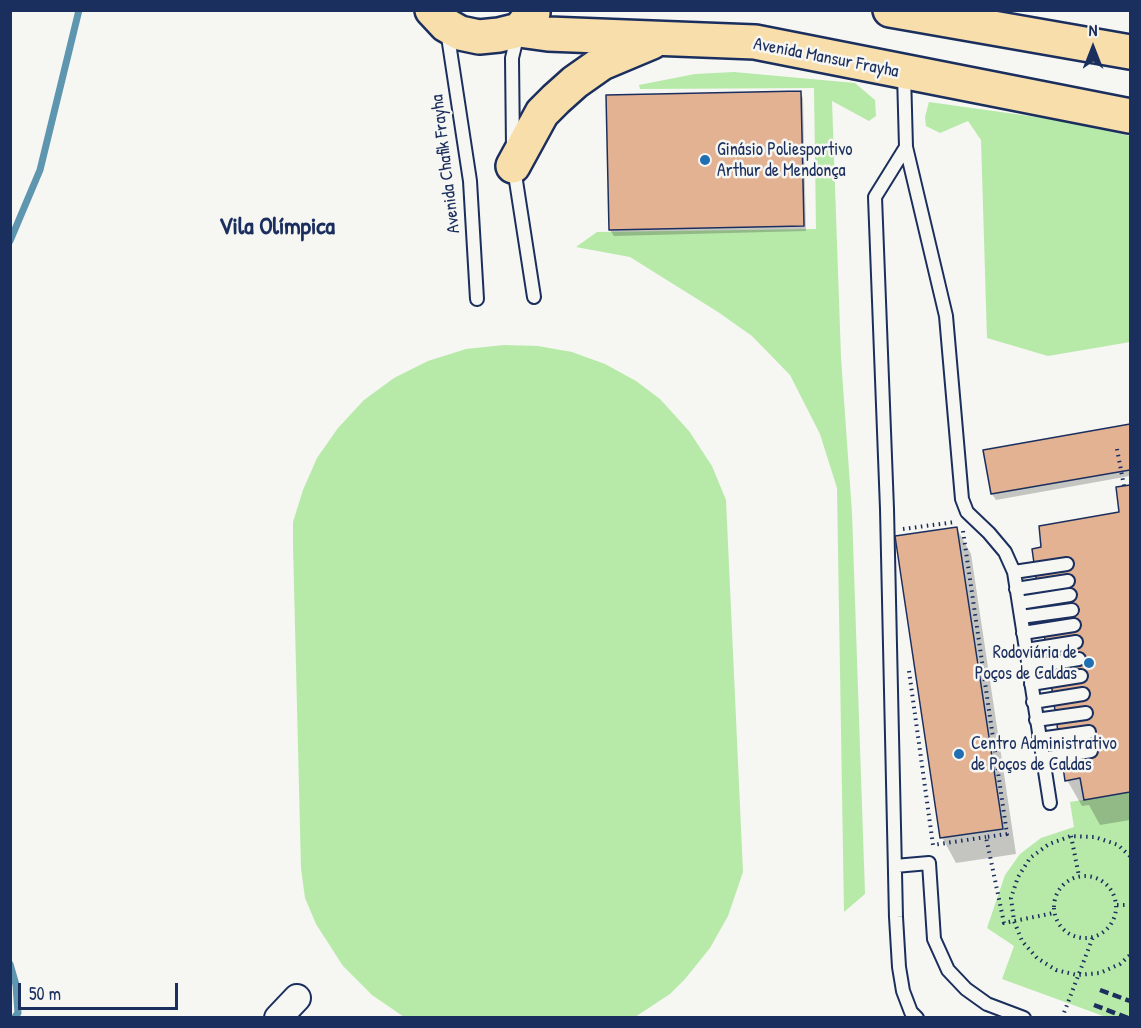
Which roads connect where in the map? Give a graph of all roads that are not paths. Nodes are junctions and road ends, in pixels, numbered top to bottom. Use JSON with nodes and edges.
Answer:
{"nodes":[{"id":1,"x":890,"y":10,"type":"edge"},
{"id":2,"x":432,"y":16,"type":"edge"},
{"id":3,"x":526,"y":20,"type":"edge"},
{"id":4,"x":663,"y":37,"type":"junction"},
{"id":5,"x":1131,"y":52,"type":"edge"},
{"id":6,"x":904,"y":73,"type":"junction"},
{"id":7,"x":1131,"y":116,"type":"edge"},
{"id":8,"x":906,"y":147,"type":"junction"},
{"id":9,"x":513,"y":166,"type":"junction"},
{"id":10,"x":534,"y":297,"type":"dead end"},
{"id":11,"x":477,"y":299,"type":"dead end"},
{"id":12,"x":1067,"y":564,"type":"dead end"},
{"id":13,"x":1014,"y":572,"type":"junction"},
{"id":14,"x":1068,"y":580,"type":"dead end"},
{"id":15,"x":1016,"y":589,"type":"junction"},
{"id":16,"x":1070,"y":595,"type":"dead end"},
{"id":17,"x":1018,"y":603,"type":"junction"},
{"id":18,"x":1072,"y":610,"type":"dead end"},
{"id":19,"x":1021,"y":617,"type":"junction"},
{"id":20,"x":1074,"y":625,"type":"dead end"},
{"id":21,"x":1023,"y":633,"type":"junction"},
{"id":22,"x":1076,"y":642,"type":"dead end"},
{"id":23,"x":1026,"y":650,"type":"junction"},
{"id":24,"x":1079,"y":659,"type":"dead end"},
{"id":25,"x":1028,"y":667,"type":"junction"},
{"id":26,"x":1081,"y":676,"type":"dead end"},
{"id":27,"x":1030,"y":684,"type":"junction"},
{"id":28,"x":1083,"y":694,"type":"dead end"},
{"id":29,"x":1033,"y":702,"type":"junction"},
{"id":30,"x":1086,"y":713,"type":"dead end"},
{"id":31,"x":1036,"y":720,"type":"junction"},
{"id":32,"x":1089,"y":732,"type":"dead end"},
{"id":33,"x":1039,"y":739,"type":"junction"},
{"id":34,"x":1091,"y":751,"type":"dead end"},
{"id":35,"x":1042,"y":759,"type":"junction"},
{"id":36,"x":1050,"y":803,"type":"dead end"},
{"id":37,"x":895,"y":866,"type":"junction"},
{"id":38,"x":297,"y":998,"type":"dead end"},
{"id":39,"x":278,"y":1017,"type":"edge"},
{"id":40,"x":917,"y":1017,"type":"edge"},
{"id":41,"x":1024,"y":1017,"type":"edge"}],
"edges":[{"from":1,"to":5,"type":"main road"},
{"from":2,"to":3,"type":"main road","name":"Avenida Mansur Frayha"},
{"from":2,"to":11,"type":"lane","name":"Avenida Chafik Frayha"},
{"from":3,"to":4,"type":"main road","name":"Avenida Mansur Frayha"},
{"from":3,"to":9,"type":"lane"},
{"from":4,"to":6,"type":"main road","name":"Avenida Mansur Frayha"},
{"from":4,"to":9,"type":"main road"},
{"from":6,"to":7,"type":"main road","name":"Avenida Mansur Frayha"},
{"from":6,"to":8,"type":"lane"},
{"from":8,"to":13,"type":"lane"},
{"from":8,"to":37,"type":"lane"},
{"from":9,"to":10,"type":"lane"},
{"from":12,"to":13,"type":"lane"},
{"from":13,"to":15,"type":"lane"},
{"from":14,"to":15,"type":"lane"},
{"from":15,"to":17,"type":"lane"},
{"from":16,"to":17,"type":"lane"},
{"from":17,"to":19,"type":"lane"},
{"from":18,"to":19,"type":"lane"},
{"from":19,"to":21,"type":"lane"},
{"from":20,"to":21,"type":"lane"},
{"from":21,"to":23,"type":"lane"},
{"from":22,"to":23,"type":"lane"},
{"from":23,"to":25,"type":"lane"},
{"from":24,"to":25,"type":"lane"},
{"from":25,"to":27,"type":"lane"},
{"from":26,"to":27,"type":"lane"},
{"from":27,"to":29,"type":"lane"},
{"from":28,"to":29,"type":"lane"},
{"from":29,"to":31,"type":"lane"},
{"from":30,"to":31,"type":"lane"},
{"from":31,"to":33,"type":"lane"},
{"from":32,"to":33,"type":"lane"},
{"from":33,"to":35,"type":"lane"},
{"from":34,"to":35,"type":"lane"},
{"from":35,"to":36,"type":"lane"},
{"from":37,"to":40,"type":"lane"},
{"from":37,"to":41,"type":"lane"},
{"from":38,"to":39,"type":"street"}]}
